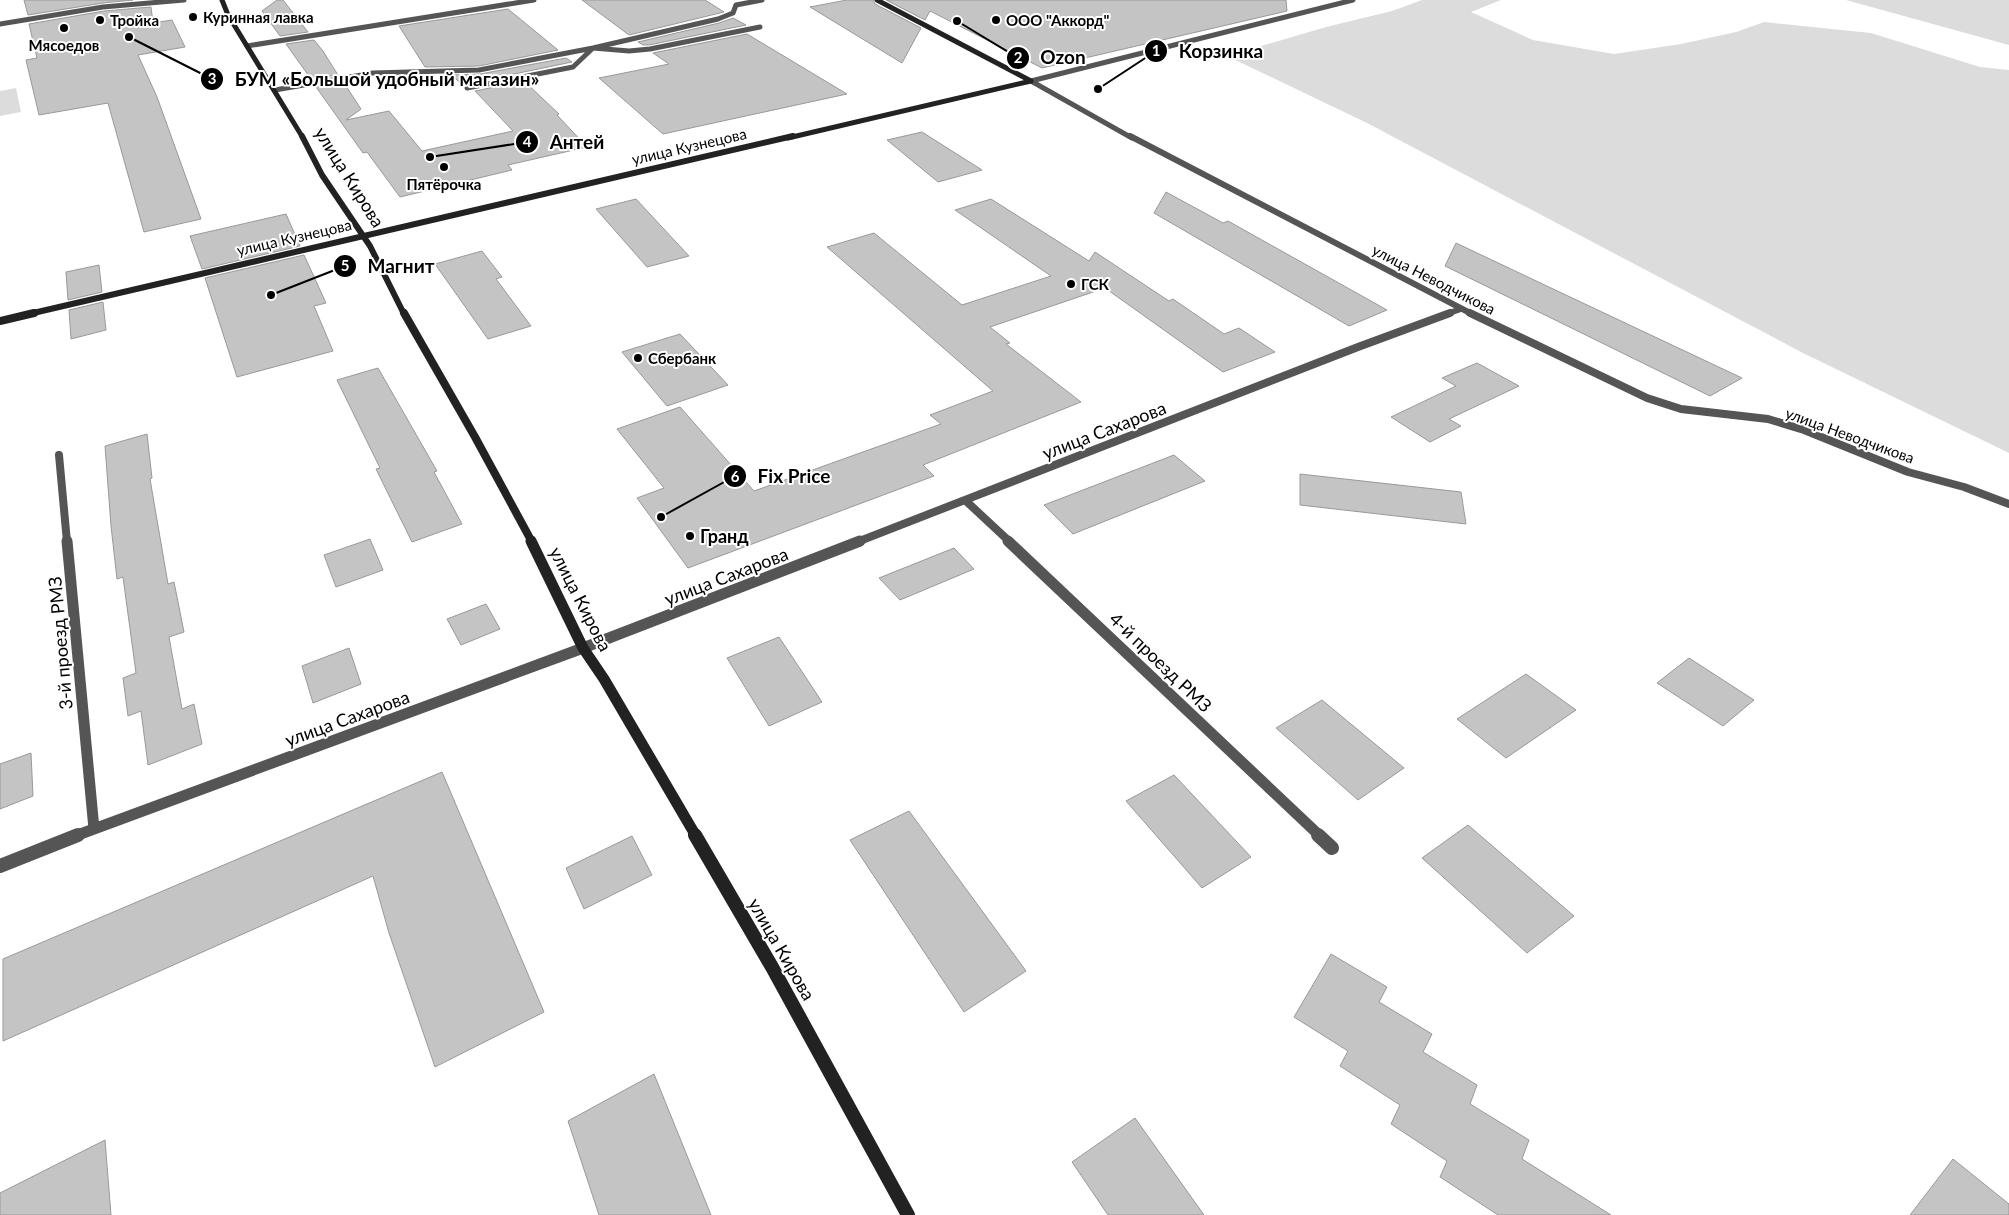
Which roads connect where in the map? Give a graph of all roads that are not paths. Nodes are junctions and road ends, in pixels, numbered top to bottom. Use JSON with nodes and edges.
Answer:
{"nodes":[{"id":1,"x":141,"y":0,"type":"edge"},
{"id":2,"x":184,"y":0,"type":"edge"},
{"id":3,"x":222,"y":0,"type":"edge"},
{"id":4,"x":534,"y":0,"type":"edge"},
{"id":5,"x":762,"y":0,"type":"edge"},
{"id":6,"x":877,"y":0,"type":"edge"},
{"id":7,"x":1353,"y":0,"type":"edge"},
{"id":8,"x":103,"y":7,"type":"junction"},
{"id":9,"x":0,"y":24,"type":"edge"},
{"id":10,"x":760,"y":27,"type":"dead end"},
{"id":11,"x":247,"y":46,"type":"junction"},
{"id":12,"x":593,"y":48,"type":"junction"},
{"id":13,"x":1031,"y":81,"type":"junction"},
{"id":14,"x":467,"y":88,"type":"dead end"},
{"id":15,"x":275,"y":90,"type":"junction"},
{"id":16,"x":364,"y":235,"type":"junction"},
{"id":17,"x":1460,"y":309,"type":"junction"},
{"id":18,"x":0,"y":321,"type":"edge"},
{"id":19,"x":59,"y":455,"type":"dead end"},
{"id":20,"x":966,"y":501,"type":"junction"},
{"id":21,"x":2009,"y":504,"type":"edge"},
{"id":22,"x":583,"y":648,"type":"junction"},
{"id":23,"x":94,"y":829,"type":"junction"},
{"id":24,"x":1332,"y":848,"type":"dead end"},
{"id":25,"x":0,"y":866,"type":"edge"},
{"id":26,"x":908,"y":1215,"type":"edge"}],
"edges":[{"from":1,"to":8,"type":"street"},
{"from":2,"to":8,"type":"street"},
{"from":3,"to":11,"type":"main road","name":"улица Кирова"},
{"from":4,"to":11,"type":"street"},
{"from":5,"to":12,"type":"street"},
{"from":6,"to":13,"type":"main road","name":"улица Неводчикова"},
{"from":7,"to":13,"type":"street","name":"улица Кузнецова"},
{"from":8,"to":9,"type":"street"},
{"from":10,"to":12,"type":"street"},
{"from":11,"to":15,"type":"main road","name":"улица Кирова"},
{"from":12,"to":14,"type":"street"},
{"from":12,"to":15,"type":"street"},
{"from":13,"to":16,"type":"main road","name":"улица Кузнецова"},
{"from":13,"to":17,"type":"street","name":"улица Неводчикова"},
{"from":15,"to":16,"type":"main road","name":"улица Кирова"},
{"from":16,"to":18,"type":"main road","name":"улица Кузнецова"},
{"from":16,"to":22,"type":"main road","name":"улица Кирова"},
{"from":17,"to":20,"type":"street","name":"улица Сахарова"},
{"from":17,"to":21,"type":"street","name":"улица Неводчикова"},
{"from":19,"to":23,"type":"street","name":"3-й проезд РМЗ"},
{"from":20,"to":22,"type":"street","name":"улица Сахарова"},
{"from":20,"to":24,"type":"street","name":"4-й проезд РМЗ"},
{"from":22,"to":23,"type":"street","name":"улица Сахарова"},
{"from":22,"to":26,"type":"main road","name":"улица Кирова"},
{"from":23,"to":25,"type":"street","name":"улица Сахарова"}]}
